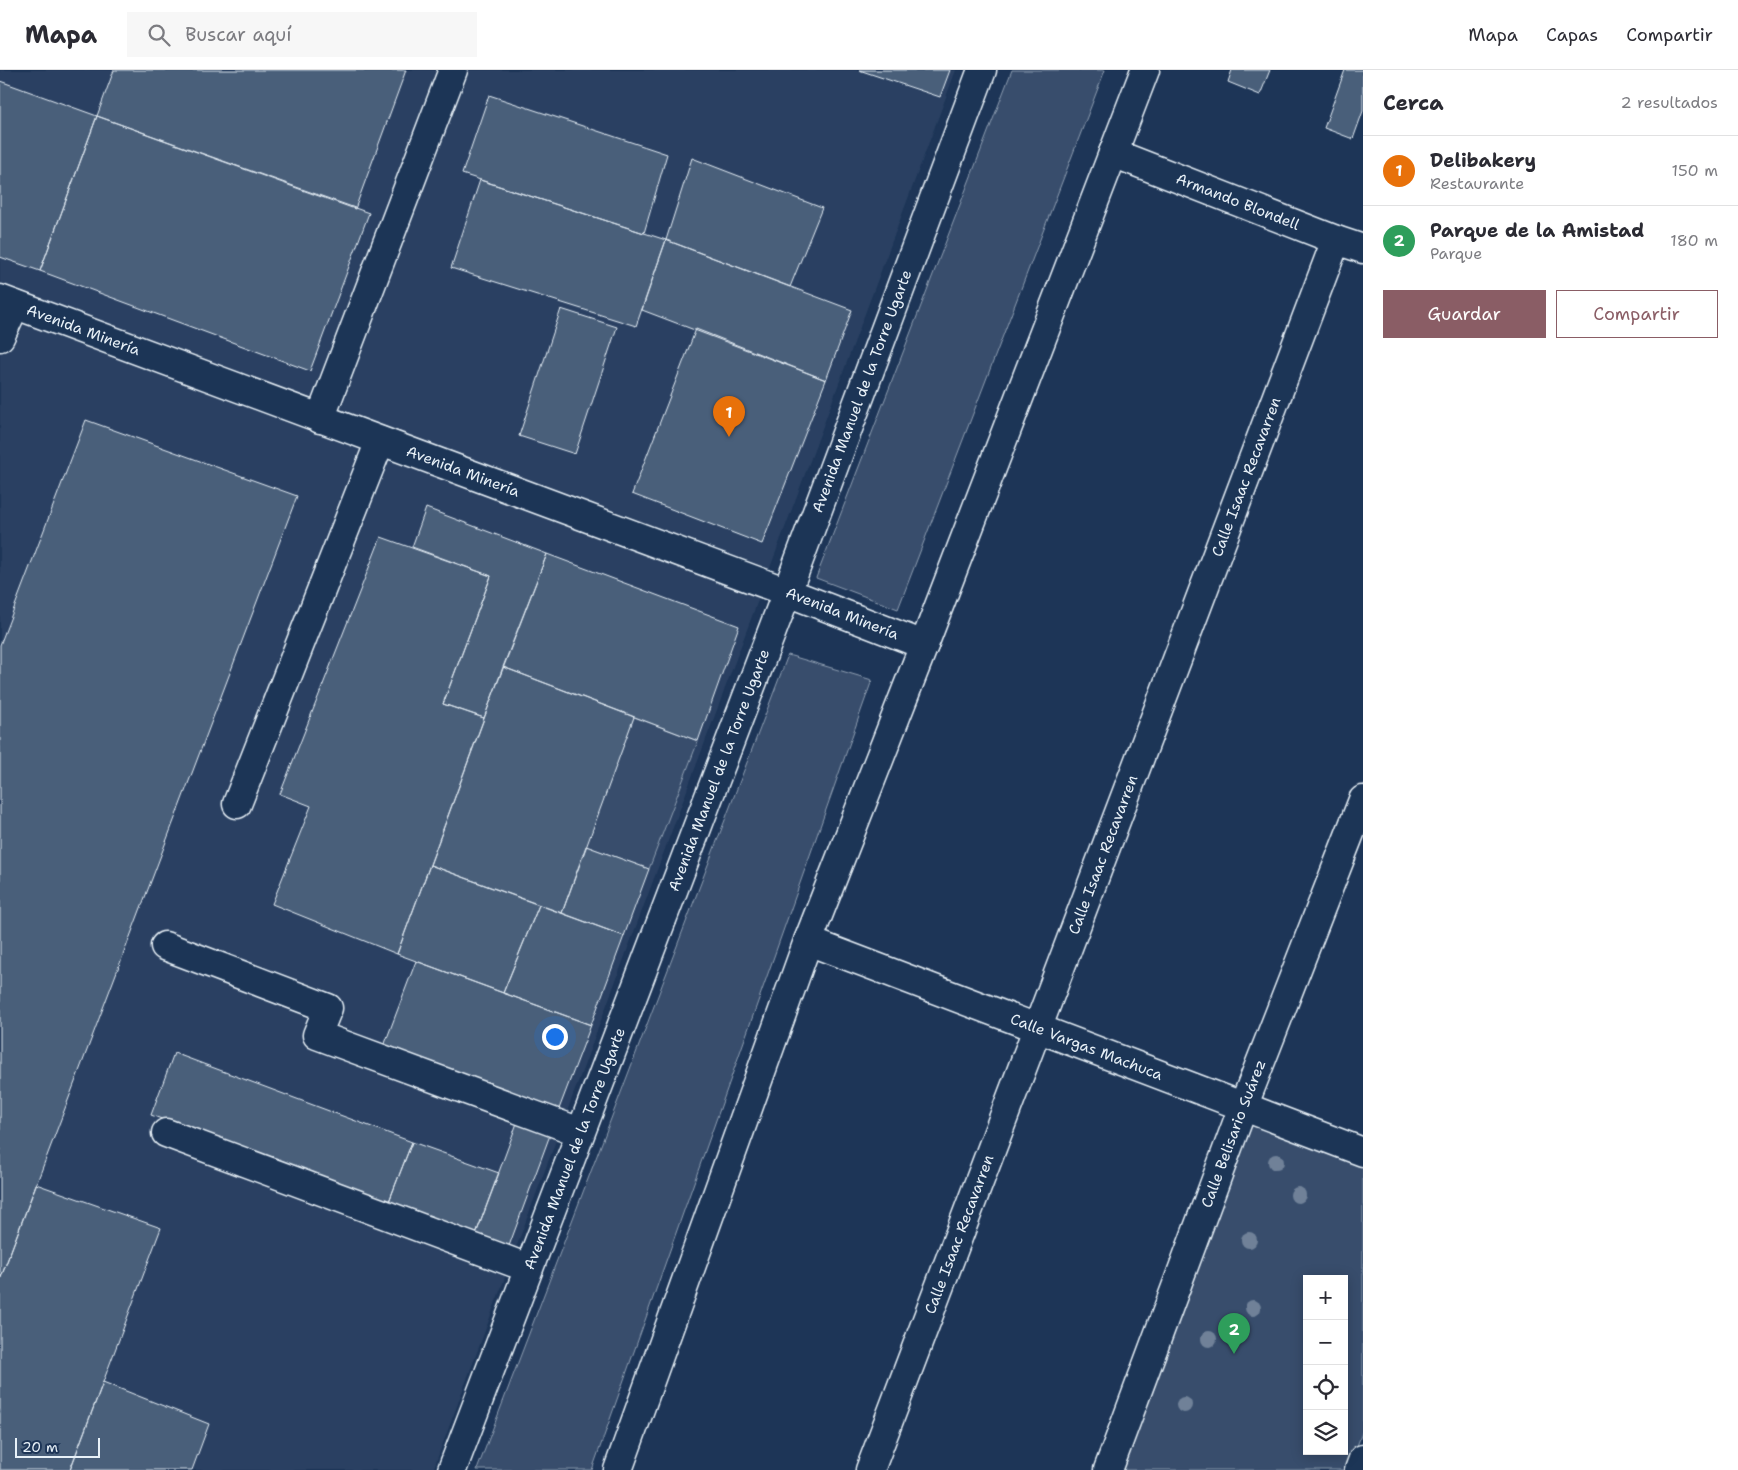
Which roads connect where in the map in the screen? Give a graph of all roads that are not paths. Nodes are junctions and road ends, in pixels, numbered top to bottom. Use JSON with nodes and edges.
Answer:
{"nodes":[{"id":1,"x":453,"y":70,"type":"edge"},
{"id":2,"x":982,"y":70,"type":"edge"},
{"id":3,"x":1145,"y":70,"type":"edge"},
{"id":4,"x":1113,"y":153,"type":"junction"},
{"id":5,"x":1336,"y":240,"type":"junction"},
{"id":6,"x":1363,"y":249,"type":"edge"},
{"id":7,"x":7,"y":302,"type":"edge"},
{"id":8,"x":0,"y":337,"type":"edge"},
{"id":9,"x":320,"y":419,"type":"junction"},
{"id":10,"x":380,"y":440,"type":"junction"},
{"id":11,"x":787,"y":592,"type":"junction"},
{"id":12,"x":924,"y":645,"type":"junction"},
{"id":13,"x":1363,"y":800,"type":"edge"},
{"id":14,"x":237,"y":804,"type":"dead end"},
{"id":15,"x":808,"y":942,"type":"junction"},
{"id":16,"x":165,"y":946,"type":"dead end"},
{"id":17,"x":1037,"y":1028,"type":"junction"},
{"id":18,"x":1243,"y":1107,"type":"junction"},
{"id":19,"x":580,"y":1132,"type":"junction"},
{"id":20,"x":166,"y":1133,"type":"dead end"},
{"id":21,"x":1363,"y":1152,"type":"edge"},
{"id":22,"x":528,"y":1268,"type":"junction"},
{"id":23,"x":1363,"y":1459,"type":"edge"},
{"id":24,"x":452,"y":1470,"type":"edge"},
{"id":25,"x":618,"y":1470,"type":"edge"},
{"id":26,"x":870,"y":1470,"type":"edge"},
{"id":27,"x":1108,"y":1470,"type":"edge"},
{"id":28,"x":1359,"y":1470,"type":"edge"}],
"edges":[{"from":1,"to":9,"type":"street"},
{"from":2,"to":11,"type":"street","name":"Avenida Manuel de la Torre Ugarte"},
{"from":3,"to":4,"type":"street"},
{"from":4,"to":5,"type":"street","name":"Armando Blondell"},
{"from":4,"to":12,"type":"street"},
{"from":5,"to":6,"type":"street","name":"Armando Blondell"},
{"from":5,"to":17,"type":"street","name":"Calle Isaac Recavarren"},
{"from":7,"to":8,"type":"street"},
{"from":7,"to":9,"type":"street","name":"Avenida Minería"},
{"from":9,"to":10,"type":"street","name":"Avenida Minería"},
{"from":10,"to":11,"type":"street","name":"Avenida Minería"},
{"from":10,"to":14,"type":"street"},
{"from":11,"to":12,"type":"street","name":"Avenida Minería"},
{"from":11,"to":19,"type":"street","name":"Avenida Manuel de la Torre Ugarte"},
{"from":12,"to":15,"type":"street"},
{"from":13,"to":18,"type":"street","name":"Calle Belisario Suárez"},
{"from":15,"to":17,"type":"street","name":"Calle Vargas Machuca"},
{"from":15,"to":25,"type":"street"},
{"from":16,"to":19,"type":"street"},
{"from":17,"to":18,"type":"street","name":"Calle Vargas Machuca"},
{"from":17,"to":26,"type":"street","name":"Calle Isaac Recavarren"},
{"from":18,"to":21,"type":"street","name":"Calle Vargas Machuca"},
{"from":18,"to":27,"type":"street","name":"Calle Belisario Suárez"},
{"from":19,"to":22,"type":"street","name":"Avenida Manuel de la Torre Ugarte"},
{"from":20,"to":22,"type":"street"},
{"from":22,"to":24,"type":"street","name":"Avenida Manuel de la Torre Ugarte"},
{"from":23,"to":28,"type":"street"}]}
